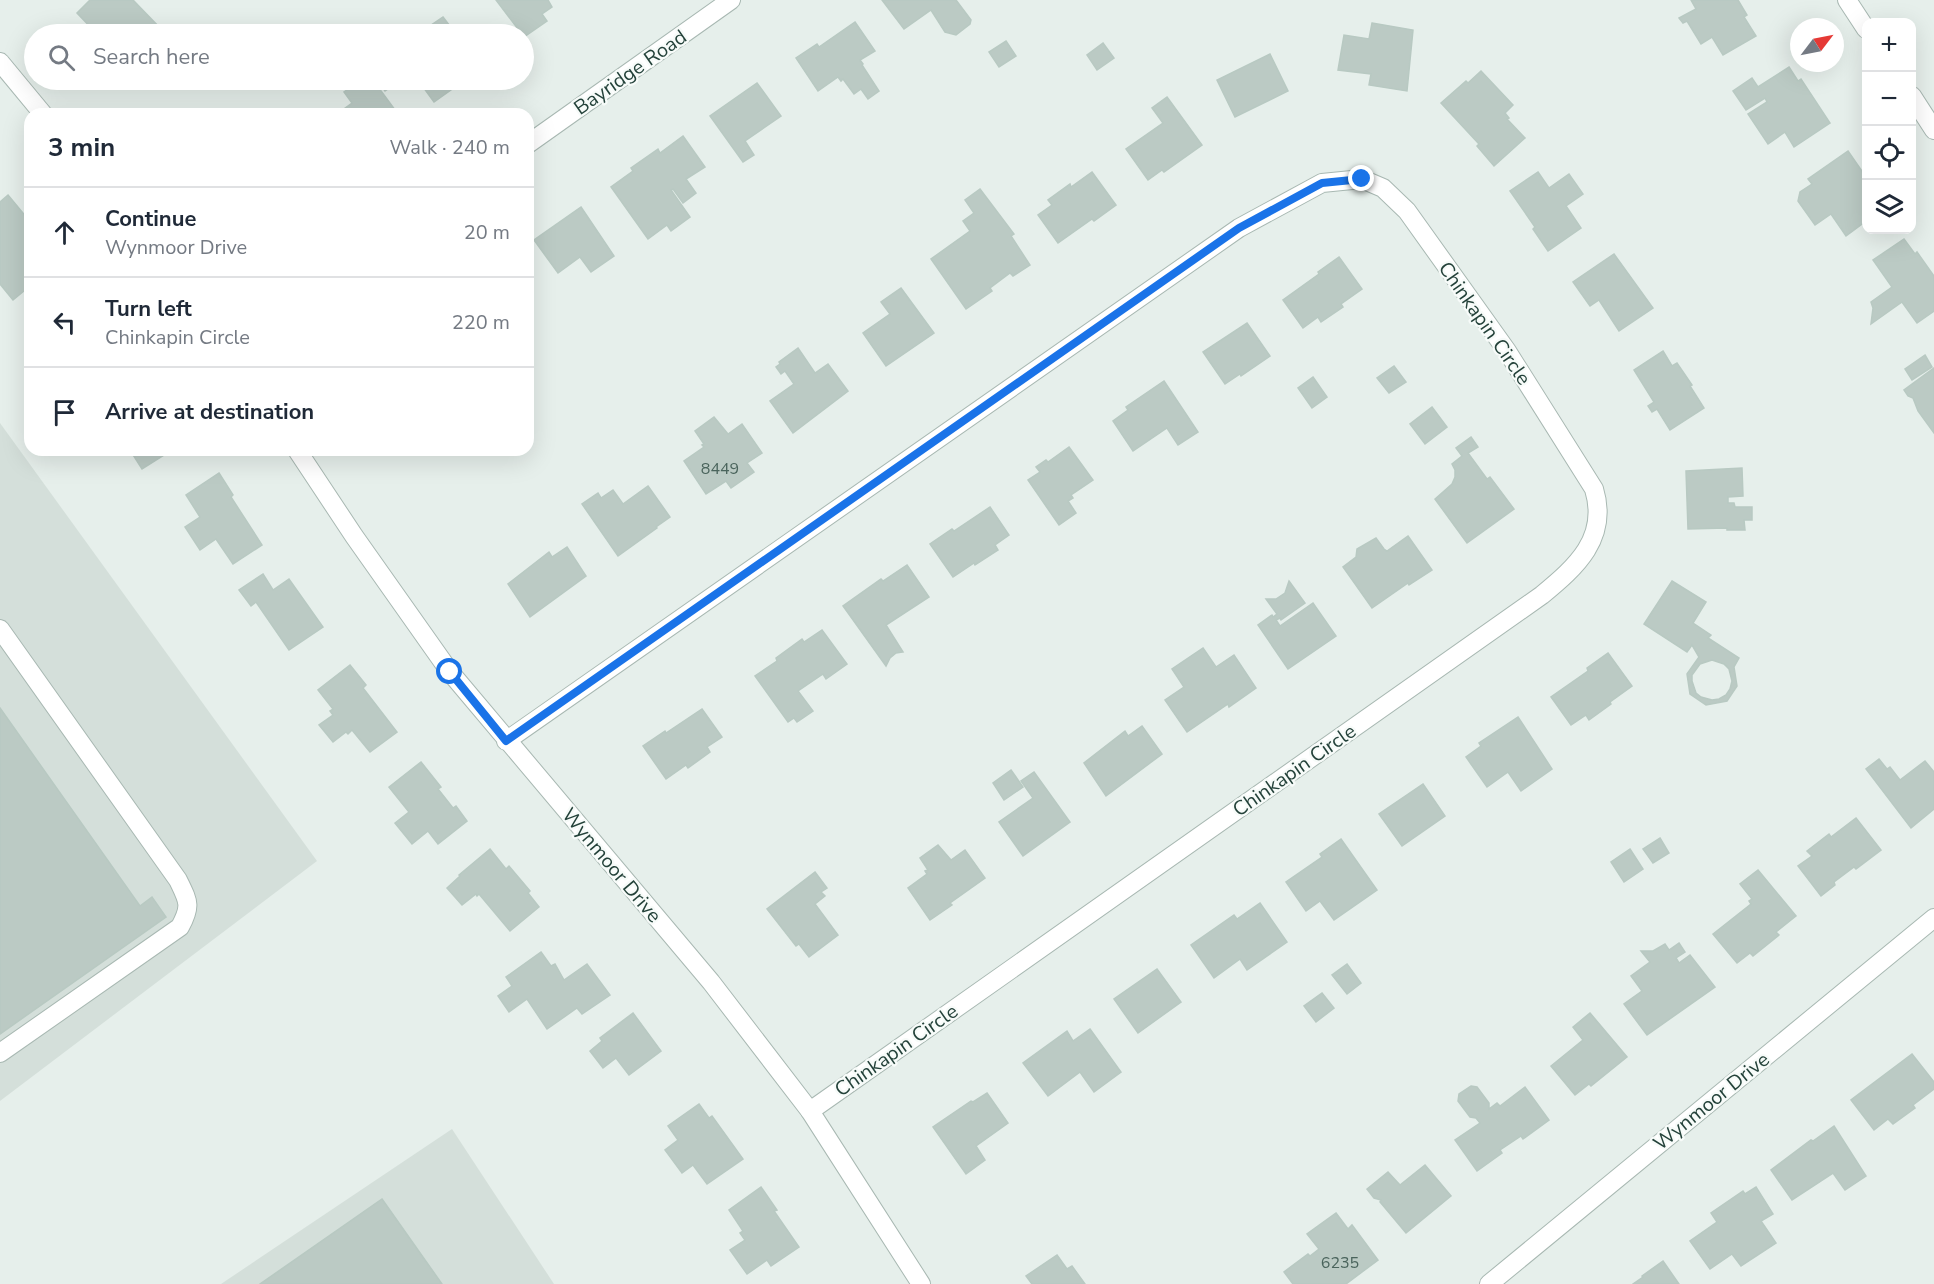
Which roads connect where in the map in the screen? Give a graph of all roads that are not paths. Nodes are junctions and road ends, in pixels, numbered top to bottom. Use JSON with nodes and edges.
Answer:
{"nodes":[{"id":1,"x":732,"y":0,"type":"edge"},
{"id":2,"x":1847,"y":0,"type":"edge"},
{"id":3,"x":1862,"y":23,"type":"edge"},
{"id":4,"x":0,"y":62,"type":"edge"},
{"id":5,"x":1916,"y":103,"type":"edge"},
{"id":6,"x":38,"y":108,"type":"edge"},
{"id":7,"x":1934,"y":130,"type":"edge"},
{"id":8,"x":534,"y":140,"type":"edge"},
{"id":9,"x":301,"y":456,"type":"edge"},
{"id":10,"x":0,"y":629,"type":"edge"},
{"id":11,"x":506,"y":741,"type":"junction"},
{"id":12,"x":1934,"y":918,"type":"edge"},
{"id":13,"x":0,"y":1053,"type":"edge"},
{"id":14,"x":810,"y":1111,"type":"junction"},
{"id":15,"x":921,"y":1284,"type":"edge"},
{"id":16,"x":1489,"y":1284,"type":"edge"}],
"edges":[{"from":1,"to":8,"type":"street","name":"Bayridge Road"},
{"from":2,"to":3,"type":"street"},
{"from":4,"to":6,"type":"street"},
{"from":5,"to":7,"type":"street"},
{"from":9,"to":11,"type":"street","name":"Wynmoor Drive"},
{"from":10,"to":13,"type":"street"},
{"from":11,"to":14,"type":"street","name":"Wynmoor Drive"},
{"from":11,"to":14,"type":"street","name":"Chinkapin Circle"},
{"from":12,"to":16,"type":"street","name":"Wynmoor Drive"},
{"from":14,"to":15,"type":"street","name":"Wynmoor Drive"}]}
